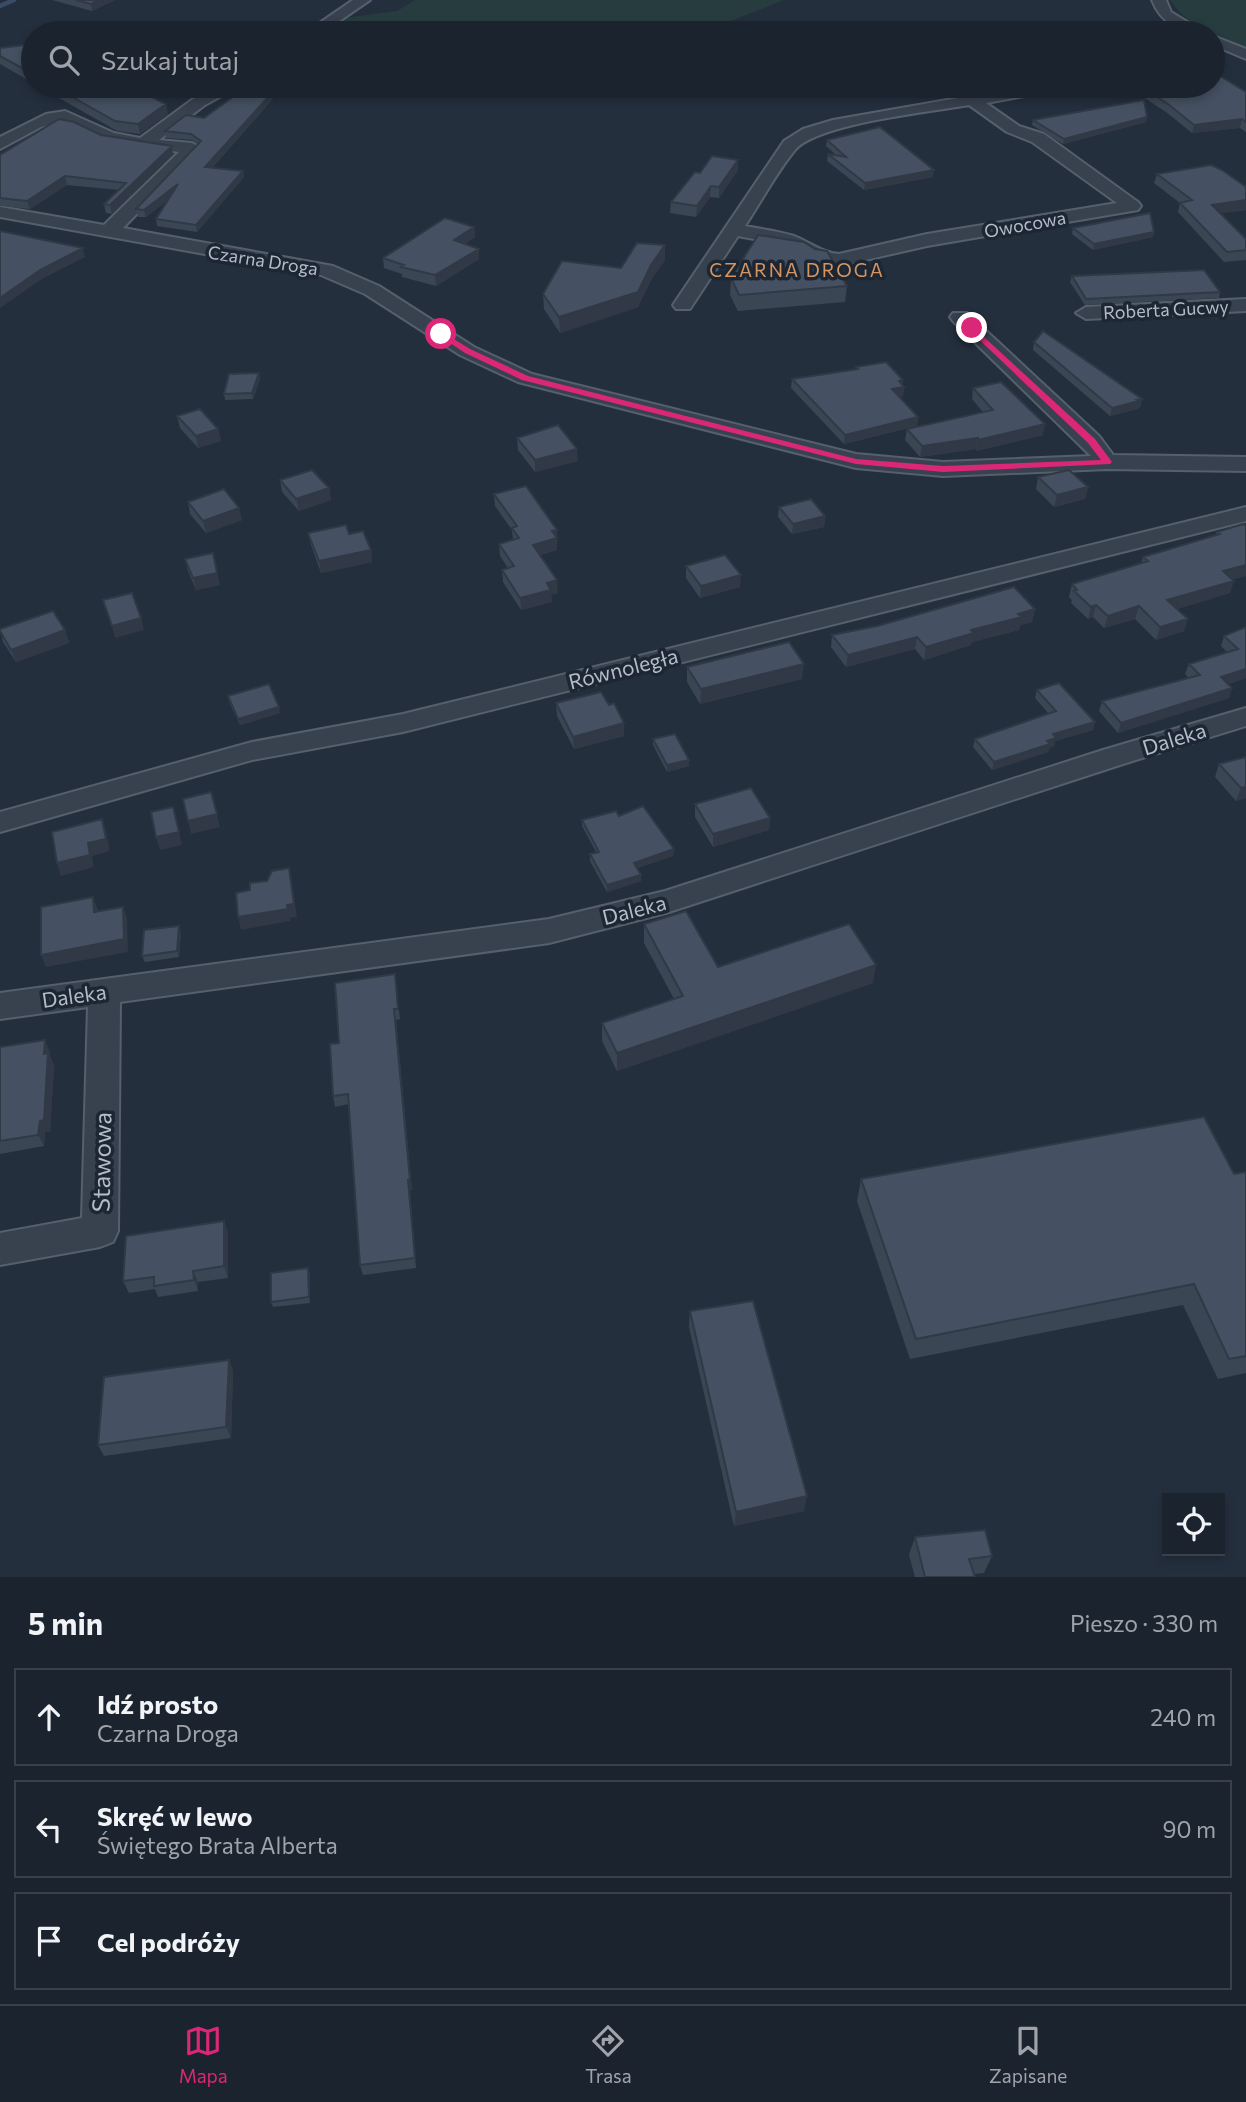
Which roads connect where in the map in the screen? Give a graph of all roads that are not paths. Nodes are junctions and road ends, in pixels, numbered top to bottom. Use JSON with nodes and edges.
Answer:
{"nodes":[{"id":1,"x":363,"y":0,"type":"edge"},
{"id":2,"x":1159,"y":0,"type":"edge"},
{"id":3,"x":331,"y":21,"type":"edge"},
{"id":4,"x":1178,"y":21,"type":"edge"},
{"id":5,"x":1225,"y":45,"type":"edge"},
{"id":6,"x":1243,"y":53,"type":"edge"},
{"id":7,"x":1225,"y":55,"type":"edge"},
{"id":8,"x":207,"y":98,"type":"edge"},
{"id":9,"x":983,"y":98,"type":"edge"},
{"id":10,"x":972,"y":100,"type":"junction"},
{"id":11,"x":144,"y":143,"type":"junction"},
{"id":12,"x":0,"y":144,"type":"edge"},
{"id":13,"x":0,"y":212,"type":"edge"},
{"id":14,"x":734,"y":230,"type":"junction"},
{"id":15,"x":107,"y":232,"type":"junction"},
{"id":16,"x":1246,"y":304,"type":"edge"},
{"id":17,"x":683,"y":305,"type":"dead end"},
{"id":18,"x":1086,"y":313,"type":"dead end"},
{"id":19,"x":960,"y":317,"type":"dead end"},
{"id":20,"x":1107,"y":462,"type":"junction"},
{"id":21,"x":1246,"y":464,"type":"edge"},
{"id":22,"x":1246,"y":514,"type":"edge"},
{"id":23,"x":1246,"y":717,"type":"edge"},
{"id":24,"x":0,"y":822,"type":"edge"},
{"id":25,"x":104,"y":991,"type":"junction"},
{"id":26,"x":0,"y":1006,"type":"edge"},
{"id":27,"x":0,"y":1249,"type":"edge"}],
"edges":[{"from":1,"to":3,"type":"street"},
{"from":2,"to":4,"type":"street"},
{"from":5,"to":6,"type":"street"},
{"from":6,"to":7,"type":"street"},
{"from":8,"to":11,"type":"street"},
{"from":9,"to":10,"type":"street"},
{"from":10,"to":14,"type":"street"},
{"from":10,"to":14,"type":"street","name":"Owocowa"},
{"from":11,"to":12,"type":"street"},
{"from":11,"to":15,"type":"street"},
{"from":13,"to":15,"type":"street","name":"Czarna Droga"},
{"from":14,"to":17,"type":"street"},
{"from":15,"to":20,"type":"street","name":"Czarna Droga"},
{"from":16,"to":18,"type":"street","name":"Roberta Gucwy"},
{"from":19,"to":20,"type":"street"},
{"from":20,"to":21,"type":"street","name":"Czarna Droga"},
{"from":22,"to":24,"type":"street","name":"Równoległa"},
{"from":23,"to":25,"type":"street","name":"Daleka"},
{"from":25,"to":26,"type":"street","name":"Daleka"},
{"from":25,"to":27,"type":"street","name":"Stawowa"}]}
